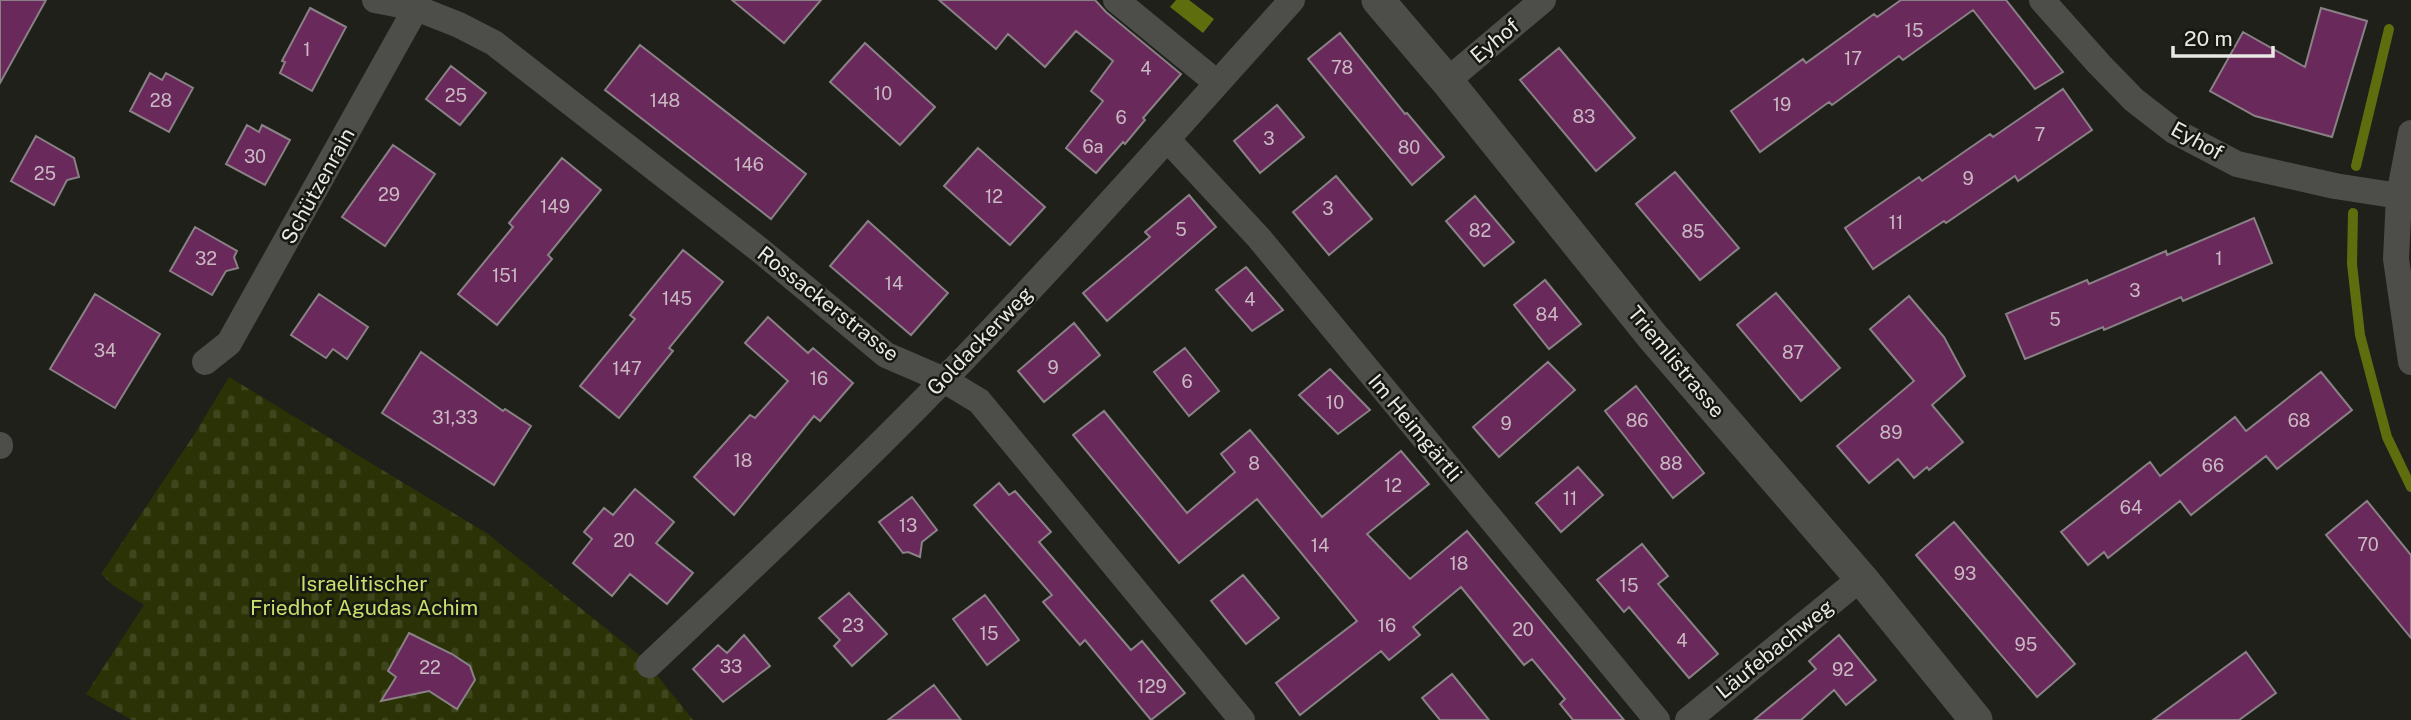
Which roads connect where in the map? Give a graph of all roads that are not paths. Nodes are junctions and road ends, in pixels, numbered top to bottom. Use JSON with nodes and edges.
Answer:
{"nodes":[{"id":1,"x":376,"y":0,"type":"edge"},
{"id":2,"x":1116,"y":0,"type":"edge"},
{"id":3,"x":1292,"y":0,"type":"edge"},
{"id":4,"x":1378,"y":0,"type":"edge"},
{"id":5,"x":1543,"y":0,"type":"edge"},
{"id":6,"x":2042,"y":0,"type":"edge"},
{"id":7,"x":417,"y":4,"type":"edge"},
{"id":8,"x":1447,"y":81,"type":"junction"},
{"id":9,"x":1217,"y":83,"type":"junction"},
{"id":10,"x":2411,"y":133,"type":"edge"},
{"id":11,"x":1168,"y":140,"type":"junction"},
{"id":12,"x":2399,"y":196,"type":"junction"},
{"id":13,"x":205,"y":362,"type":"dead end"},
{"id":14,"x":2411,"y":362,"type":"edge"},
{"id":15,"x":944,"y":380,"type":"junction"},
{"id":16,"x":1861,"y":578,"type":"junction"},
{"id":17,"x":649,"y":665,"type":"dead end"},
{"id":18,"x":1242,"y":720,"type":"edge"},
{"id":19,"x":1657,"y":720,"type":"edge"},
{"id":20,"x":1688,"y":720,"type":"edge"},
{"id":21,"x":1976,"y":720,"type":"edge"}],
"edges":[{"from":1,"to":7,"type":"street","name":"Rossackerstrasse"},
{"from":2,"to":9,"type":"street"},
{"from":3,"to":9,"type":"street","name":"Goldackerweg"},
{"from":4,"to":8,"type":"street","name":"Triemlistrasse"},
{"from":5,"to":8,"type":"street","name":"Eyhof"},
{"from":6,"to":12,"type":"street","name":"Eyhof"},
{"from":7,"to":13,"type":"street","name":"Schützenrain"},
{"from":7,"to":15,"type":"street","name":"Rossackerstrasse"},
{"from":8,"to":16,"type":"street","name":"Triemlistrasse"},
{"from":9,"to":11,"type":"street","name":"Goldackerweg"},
{"from":10,"to":12,"type":"street"},
{"from":11,"to":15,"type":"street","name":"Goldackerweg"},
{"from":11,"to":19,"type":"street","name":"Im Heimgärtli"},
{"from":12,"to":14,"type":"street"},
{"from":15,"to":17,"type":"street","name":"Goldackerweg"},
{"from":15,"to":18,"type":"street","name":"Rossackerstrasse"},
{"from":16,"to":20,"type":"street","name":"Läufebachweg"},
{"from":16,"to":21,"type":"street","name":"Triemlistrasse"}]}
